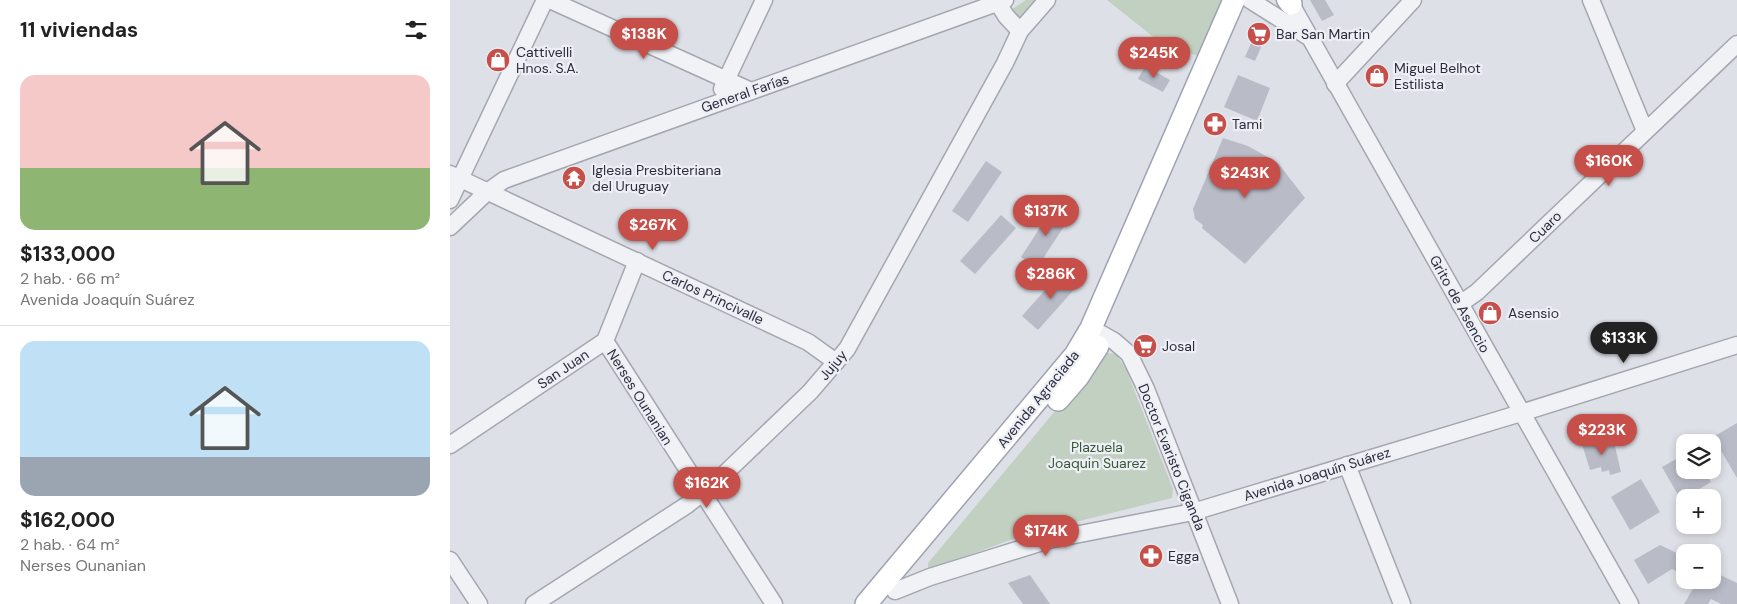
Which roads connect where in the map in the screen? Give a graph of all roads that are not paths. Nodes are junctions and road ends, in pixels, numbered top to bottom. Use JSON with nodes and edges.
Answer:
{"nodes":[{"id":1,"x":545,"y":0,"type":"edge"},
{"id":2,"x":550,"y":0,"type":"edge"},
{"id":3,"x":764,"y":0,"type":"edge"},
{"id":4,"x":1047,"y":0,"type":"edge"},
{"id":5,"x":1234,"y":0,"type":"edge"},
{"id":6,"x":1249,"y":0,"type":"edge"},
{"id":7,"x":1413,"y":0,"type":"edge"},
{"id":8,"x":1591,"y":0,"type":"edge"},
{"id":9,"x":1000,"y":1,"type":"edge"},
{"id":10,"x":1288,"y":1,"type":"edge"},
{"id":11,"x":1020,"y":31,"type":"junction"},
{"id":12,"x":1309,"y":38,"type":"junction"},
{"id":13,"x":1737,"y":44,"type":"edge"},
{"id":14,"x":726,"y":80,"type":"junction"},
{"id":15,"x":1335,"y":84,"type":"junction"},
{"id":16,"x":751,"y":91,"type":"junction"},
{"id":17,"x":715,"y":104,"type":"junction"},
{"id":18,"x":1645,"y":131,"type":"junction"},
{"id":19,"x":455,"y":177,"type":"edge"},
{"id":20,"x":487,"y":192,"type":"junction"},
{"id":21,"x":450,"y":200,"type":"edge"},
{"id":22,"x":450,"y":227,"type":"edge"},
{"id":23,"x":637,"y":261,"type":"junction"},
{"id":24,"x":1460,"y":304,"type":"junction"},
{"id":25,"x":1097,"y":332,"type":"junction"},
{"id":26,"x":605,"y":341,"type":"junction"},
{"id":27,"x":1737,"y":345,"type":"edge"},
{"id":28,"x":836,"y":362,"type":"junction"},
{"id":29,"x":1521,"y":413,"type":"junction"},
{"id":30,"x":450,"y":444,"type":"edge"},
{"id":31,"x":1347,"y":465,"type":"junction"},
{"id":32,"x":701,"y":494,"type":"junction"},
{"id":33,"x":1193,"y":512,"type":"junction"},
{"id":34,"x":450,"y":560,"type":"edge"},
{"id":35,"x":890,"y":598,"type":"edge"},
{"id":36,"x":479,"y":604,"type":"edge"},
{"id":37,"x":534,"y":604,"type":"edge"},
{"id":38,"x":774,"y":604,"type":"edge"},
{"id":39,"x":866,"y":604,"type":"edge"},
{"id":40,"x":1230,"y":604,"type":"edge"},
{"id":41,"x":1402,"y":604,"type":"edge"},
{"id":42,"x":1630,"y":604,"type":"edge"}],
"edges":[{"from":1,"to":19,"type":"street"},
{"from":2,"to":14,"type":"street"},
{"from":3,"to":14,"type":"street"},
{"from":4,"to":11,"type":"street","name":"Jujuy"},
{"from":5,"to":25,"type":"main road","name":"Avenida Agraciada"},
{"from":6,"to":12,"type":"street"},
{"from":6,"to":25,"type":"main road","name":"Avenida Agraciada"},
{"from":7,"to":15,"type":"street"},
{"from":8,"to":18,"type":"street"},
{"from":9,"to":11,"type":"street"},
{"from":9,"to":16,"type":"street","name":"General Farías"},
{"from":10,"to":12,"type":"street","name":"Grito de Asencio"},
{"from":11,"to":28,"type":"street","name":"Jujuy"},
{"from":12,"to":15,"type":"street","name":"Grito de Asencio"},
{"from":13,"to":18,"type":"street","name":"Cuaro"},
{"from":14,"to":16,"type":"street"},
{"from":14,"to":17,"type":"street"},
{"from":15,"to":24,"type":"street","name":"Grito de Asencio"},
{"from":16,"to":17,"type":"street","name":"General Farías"},
{"from":17,"to":20,"type":"street","name":"General Farías"},
{"from":18,"to":24,"type":"street","name":"Cuaro"},
{"from":19,"to":20,"type":"street","name":"Carlos Princivalle"},
{"from":19,"to":21,"type":"street"},
{"from":20,"to":22,"type":"street","name":"General Farías"},
{"from":20,"to":23,"type":"street","name":"Carlos Princivalle"},
{"from":23,"to":26,"type":"street"},
{"from":23,"to":28,"type":"street","name":"Carlos Princivalle"},
{"from":24,"to":29,"type":"street","name":"Grito de Asencio"},
{"from":25,"to":33,"type":"street","name":"Doctor Evaristo Ciganda"},
{"from":25,"to":35,"type":"main road","name":"Avenida Agraciada"},
{"from":25,"to":39,"type":"main road","name":"Avenida Agraciada"},
{"from":26,"to":30,"type":"street","name":"San Juan"},
{"from":26,"to":32,"type":"street","name":"Nerses Ounanian"},
{"from":27,"to":29,"type":"street","name":"Avenida Joaquín Suárez"},
{"from":28,"to":32,"type":"street","name":"Jujuy"},
{"from":29,"to":31,"type":"street","name":"Avenida Joaquín Suárez"},
{"from":29,"to":42,"type":"street","name":"Grito de Asencio"},
{"from":31,"to":33,"type":"street","name":"Avenida Joaquín Suárez"},
{"from":31,"to":41,"type":"street"},
{"from":32,"to":37,"type":"street","name":"Jujuy"},
{"from":32,"to":38,"type":"street","name":"Nerses Ounanian"},
{"from":33,"to":35,"type":"street","name":"Avenida Joaquín Suárez"},
{"from":33,"to":40,"type":"street","name":"Doctor Evaristo Ciganda"},
{"from":34,"to":36,"type":"street"}]}
